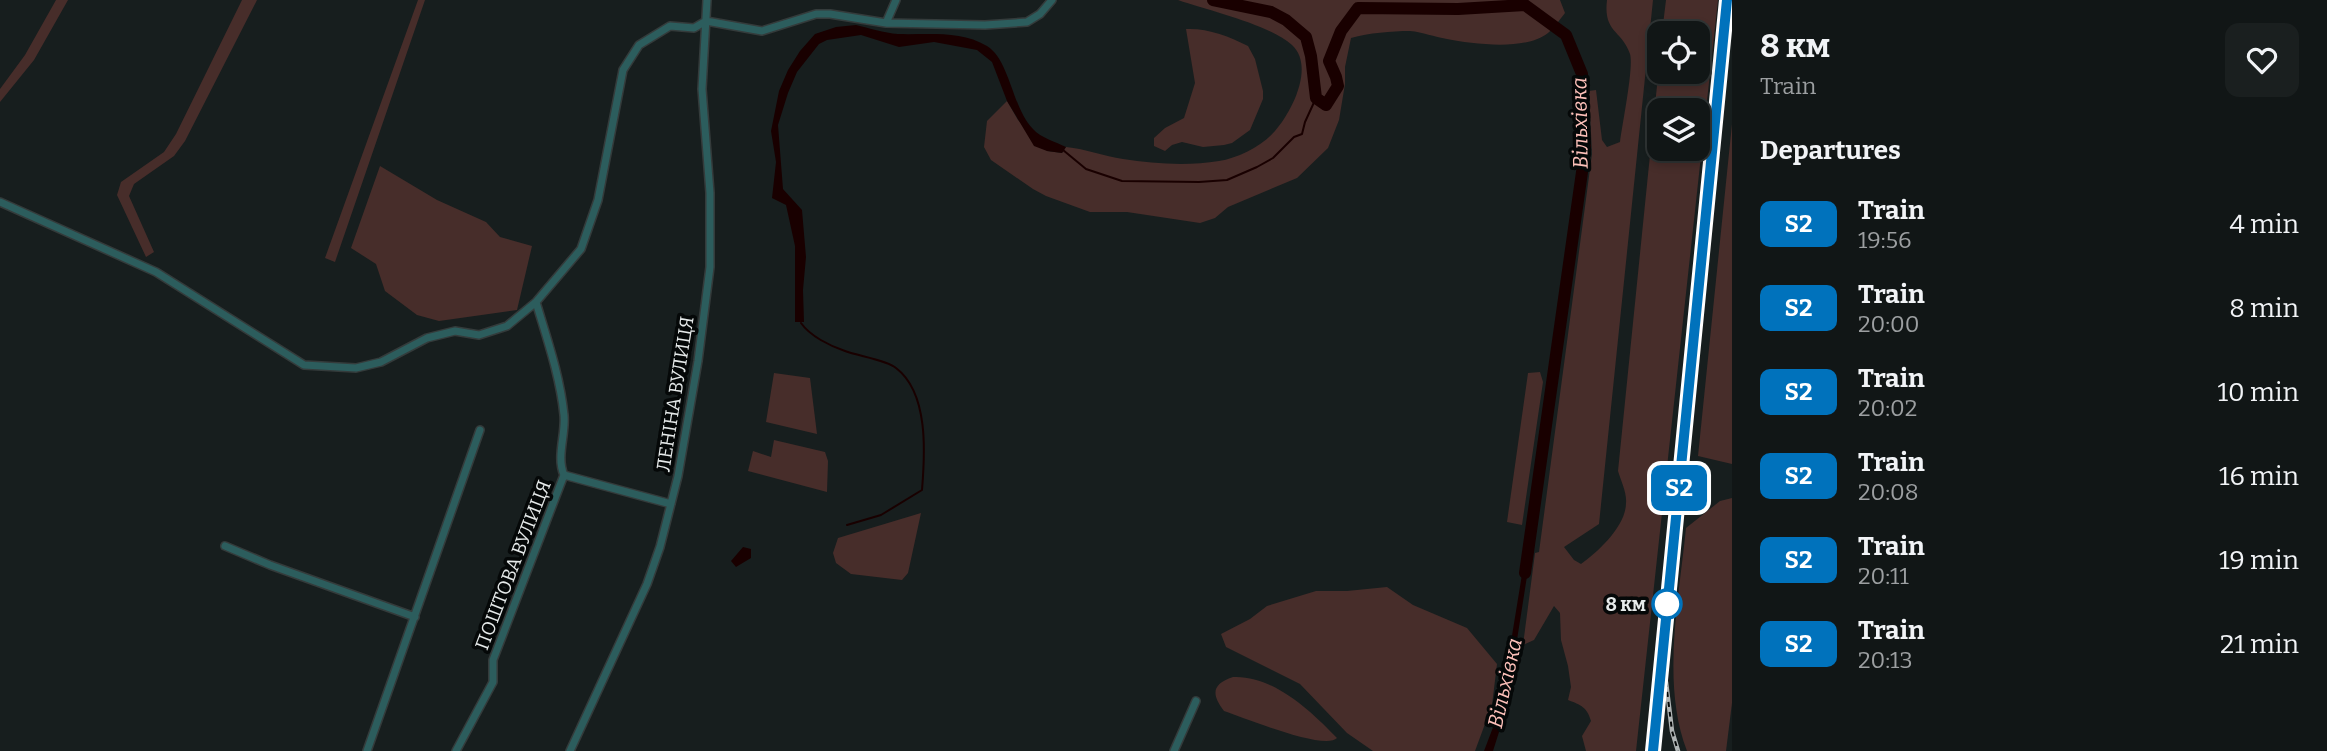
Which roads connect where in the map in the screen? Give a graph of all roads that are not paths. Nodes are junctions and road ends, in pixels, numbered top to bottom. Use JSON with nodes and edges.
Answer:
{"nodes":[{"id":1,"x":708,"y":0,"type":"edge"},
{"id":2,"x":896,"y":0,"type":"edge"},
{"id":3,"x":1052,"y":0,"type":"edge"},
{"id":4,"x":706,"y":22,"type":"junction"},
{"id":5,"x":886,"y":23,"type":"junction"},
{"id":6,"x":0,"y":202,"type":"edge"},
{"id":7,"x":536,"y":303,"type":"junction"},
{"id":8,"x":480,"y":430,"type":"dead end"},
{"id":9,"x":564,"y":475,"type":"junction"},
{"id":10,"x":671,"y":504,"type":"junction"},
{"id":11,"x":225,"y":546,"type":"dead end"},
{"id":12,"x":415,"y":617,"type":"junction"},
{"id":13,"x":1196,"y":701,"type":"dead end"},
{"id":14,"x":367,"y":751,"type":"edge"},
{"id":15,"x":456,"y":751,"type":"edge"},
{"id":16,"x":570,"y":751,"type":"edge"},
{"id":17,"x":1174,"y":751,"type":"edge"}],
"edges":[{"from":1,"to":4,"type":"street","name":"ЛЕНІНА ВУЛИЦЯ"},
{"from":2,"to":5,"type":"street"},
{"from":3,"to":5,"type":"street"},
{"from":4,"to":5,"type":"street"},
{"from":4,"to":7,"type":"street"},
{"from":4,"to":10,"type":"street","name":"ЛЕНІНА ВУЛИЦЯ"},
{"from":6,"to":7,"type":"street"},
{"from":7,"to":9,"type":"street","name":"ПОШТОВА ВУЛИЦЯ"},
{"from":8,"to":12,"type":"street"},
{"from":9,"to":10,"type":"street"},
{"from":9,"to":15,"type":"street","name":"ПОШТОВА ВУЛИЦЯ"},
{"from":10,"to":16,"type":"street","name":"ЛЕНІНА ВУЛИЦЯ"},
{"from":11,"to":12,"type":"street"},
{"from":12,"to":14,"type":"street"},
{"from":13,"to":17,"type":"street"}]}
